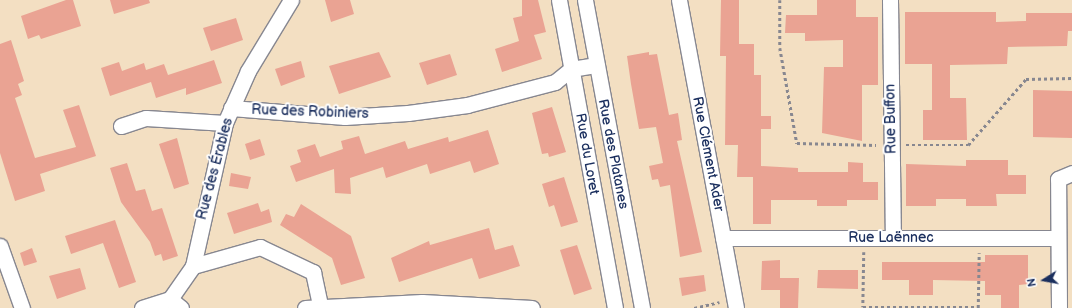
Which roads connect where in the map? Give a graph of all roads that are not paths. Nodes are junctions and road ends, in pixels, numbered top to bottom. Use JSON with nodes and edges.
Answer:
{"nodes":[{"id":1,"x":291,"y":0,"type":"edge"},
{"id":2,"x":559,"y":0,"type":"edge"},
{"id":3,"x":585,"y":0,"type":"edge"},
{"id":4,"x":679,"y":0,"type":"edge"},
{"id":5,"x":890,"y":0,"type":"edge"},
{"id":6,"x":597,"y":65,"type":"junction"},
{"id":7,"x":571,"y":69,"type":"junction"},
{"id":8,"x":232,"y":108,"type":"junction"},
{"id":9,"x":225,"y":123,"type":"junction"},
{"id":10,"x":121,"y":126,"type":"dead end"},
{"id":11,"x":1072,"y":173,"type":"edge"},
{"id":12,"x":723,"y":238,"type":"junction"},
{"id":13,"x":893,"y":238,"type":"junction"},
{"id":14,"x":1058,"y":238,"type":"junction"},
{"id":15,"x":0,"y":246,"type":"edge"},
{"id":16,"x":193,"y":266,"type":"junction"},
{"id":17,"x":1066,"y":289,"type":"edge"},
{"id":18,"x":176,"y":303,"type":"edge"},
{"id":19,"x":312,"y":307,"type":"edge"},
{"id":20,"x":22,"y":308,"type":"edge"},
{"id":21,"x":142,"y":308,"type":"edge"},
{"id":22,"x":532,"y":308,"type":"edge"},
{"id":23,"x":615,"y":308,"type":"edge"},
{"id":24,"x":642,"y":308,"type":"edge"},
{"id":25,"x":736,"y":308,"type":"edge"},
{"id":26,"x":1059,"y":308,"type":"edge"}],
"edges":[{"from":1,"to":8,"type":"street","name":"Rue des Érables"},
{"from":2,"to":7,"type":"street","name":"Rue du Loret"},
{"from":3,"to":6,"type":"street","name":"Rue des Platanes"},
{"from":4,"to":12,"type":"street","name":"Rue Clément Ader"},
{"from":5,"to":13,"type":"street","name":"Rue Buffon"},
{"from":6,"to":7,"type":"street","name":"Rue des Robiniers"},
{"from":6,"to":24,"type":"street","name":"Rue des Platanes"},
{"from":7,"to":8,"type":"street","name":"Rue des Robiniers"},
{"from":7,"to":23,"type":"street","name":"Rue du Loret"},
{"from":8,"to":9,"type":"street","name":"Rue des Érables"},
{"from":9,"to":10,"type":"street"},
{"from":9,"to":16,"type":"street","name":"Rue des Érables"},
{"from":11,"to":14,"type":"street"},
{"from":12,"to":13,"type":"street","name":"Rue Laënnec"},
{"from":12,"to":25,"type":"street","name":"Rue Clément Ader"},
{"from":13,"to":14,"type":"street","name":"Rue Laënnec"},
{"from":14,"to":17,"type":"street"},
{"from":15,"to":20,"type":"street"},
{"from":16,"to":18,"type":"street","name":"Rue des Érables"},
{"from":16,"to":19,"type":"street"},
{"from":17,"to":26,"type":"street"},
{"from":18,"to":21,"type":"street"},
{"from":19,"to":22,"type":"street"}]}
